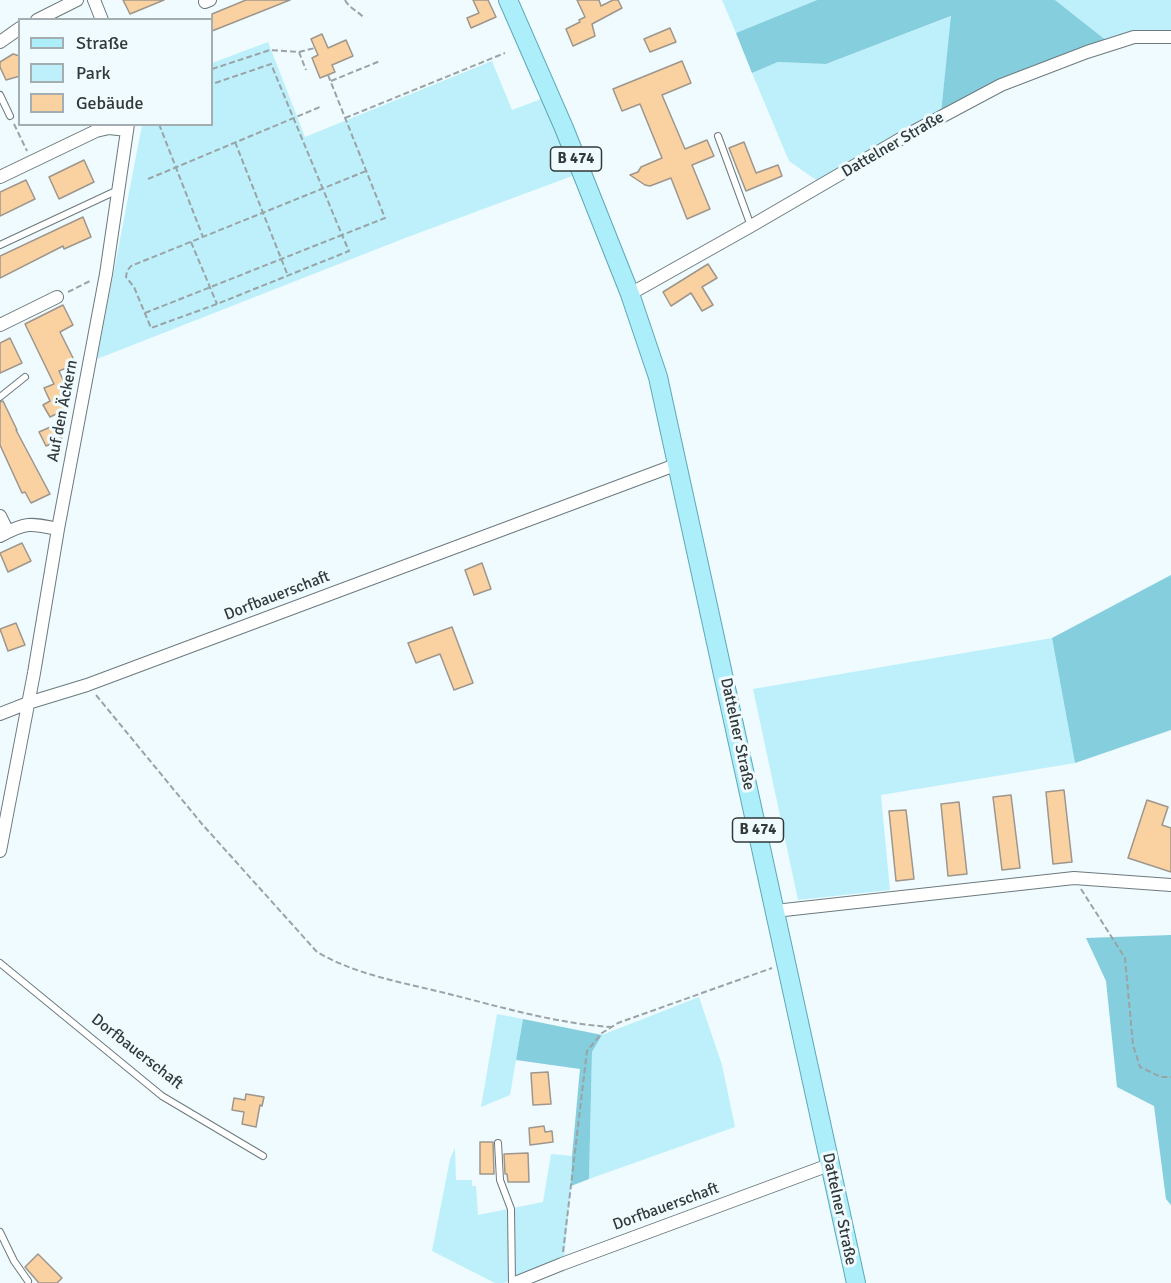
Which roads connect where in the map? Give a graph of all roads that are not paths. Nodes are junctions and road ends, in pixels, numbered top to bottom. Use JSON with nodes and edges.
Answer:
{"nodes":[{"id":1,"x":77,"y":0,"type":"edge"},
{"id":2,"x":94,"y":0,"type":"edge"},
{"id":3,"x":508,"y":0,"type":"edge"},
{"id":4,"x":41,"y":18,"type":"edge"},
{"id":5,"x":101,"y":18,"type":"edge"},
{"id":6,"x":18,"y":29,"type":"edge"},
{"id":7,"x":1171,"y":37,"type":"edge"},
{"id":8,"x":0,"y":42,"type":"edge"},
{"id":9,"x":0,"y":95,"type":"edge"},
{"id":10,"x":10,"y":116,"type":"road end"},
{"id":11,"x":128,"y":127,"type":"edge"},
{"id":12,"x":717,"y":135,"type":"dead end"},
{"id":13,"x":0,"y":177,"type":"edge"},
{"id":14,"x":118,"y":190,"type":"junction"},
{"id":15,"x":751,"y":226,"type":"junction"},
{"id":16,"x":0,"y":245,"type":"edge"},
{"id":17,"x":630,"y":294,"type":"junction"},
{"id":18,"x":57,"y":297,"type":"road end"},
{"id":19,"x":0,"y":325,"type":"edge"},
{"id":20,"x":25,"y":377,"type":"dead end"},
{"id":21,"x":0,"y":397,"type":"edge"},
{"id":22,"x":678,"y":464,"type":"junction"},
{"id":23,"x":0,"y":516,"type":"edge"},
{"id":24,"x":58,"y":529,"type":"junction"},
{"id":25,"x":4,"y":534,"type":"edge"},
{"id":26,"x":28,"y":703,"type":"junction"},
{"id":27,"x":0,"y":714,"type":"edge"},
{"id":28,"x":0,"y":851,"type":"edge"},
{"id":29,"x":1171,"y":885,"type":"edge"},
{"id":30,"x":775,"y":910,"type":"junction"},
{"id":31,"x":0,"y":963,"type":"edge"},
{"id":32,"x":498,"y":1143,"type":"dead end"},
{"id":33,"x":263,"y":1156,"type":"dead end"},
{"id":34,"x":829,"y":1165,"type":"junction"},
{"id":35,"x":0,"y":1233,"type":"edge"},
{"id":36,"x":28,"y":1281,"type":"dead end"},
{"id":37,"x":513,"y":1283,"type":"edge"},
{"id":38,"x":856,"y":1283,"type":"edge"}],
"edges":[{"from":1,"to":4,"type":"street"},
{"from":2,"to":5,"type":"street"},
{"from":3,"to":17,"type":"main road","name":"Dattelner Straße","number":"B 474"},
{"from":6,"to":8,"type":"street"},
{"from":7,"to":15,"type":"street","name":"Dattelner Straße"},
{"from":9,"to":10,"type":"lane"},
{"from":11,"to":13,"type":"street"},
{"from":11,"to":14,"type":"street","name":"Auf den Äckern"},
{"from":12,"to":15,"type":"lane"},
{"from":14,"to":16,"type":"lane"},
{"from":14,"to":24,"type":"street","name":"Auf den Äckern"},
{"from":15,"to":17,"type":"street","name":"Dattelner Straße"},
{"from":17,"to":22,"type":"main road","name":"Dattelner Straße","number":"B 474"},
{"from":18,"to":19,"type":"street"},
{"from":20,"to":21,"type":"lane"},
{"from":22,"to":26,"type":"street","name":"Dorfbauerschaft"},
{"from":22,"to":30,"type":"main road","name":"Dattelner Straße","number":"B 474"},
{"from":23,"to":25,"type":"street"},
{"from":24,"to":25,"type":"street"},
{"from":24,"to":26,"type":"street","name":"Auf den Äckern"},
{"from":26,"to":27,"type":"street","name":"Dorfbauerschaft"},
{"from":26,"to":28,"type":"street"},
{"from":29,"to":30,"type":"street"},
{"from":30,"to":34,"type":"main road","name":"Dattelner Straße","number":"B 474"},
{"from":31,"to":33,"type":"lane","name":"Dorfbauerschaft"},
{"from":32,"to":37,"type":"lane"},
{"from":34,"to":37,"type":"street","name":"Dorfbauerschaft"},
{"from":34,"to":38,"type":"main road","name":"Dattelner Straße","number":"B 474"},
{"from":35,"to":36,"type":"lane"}]}
